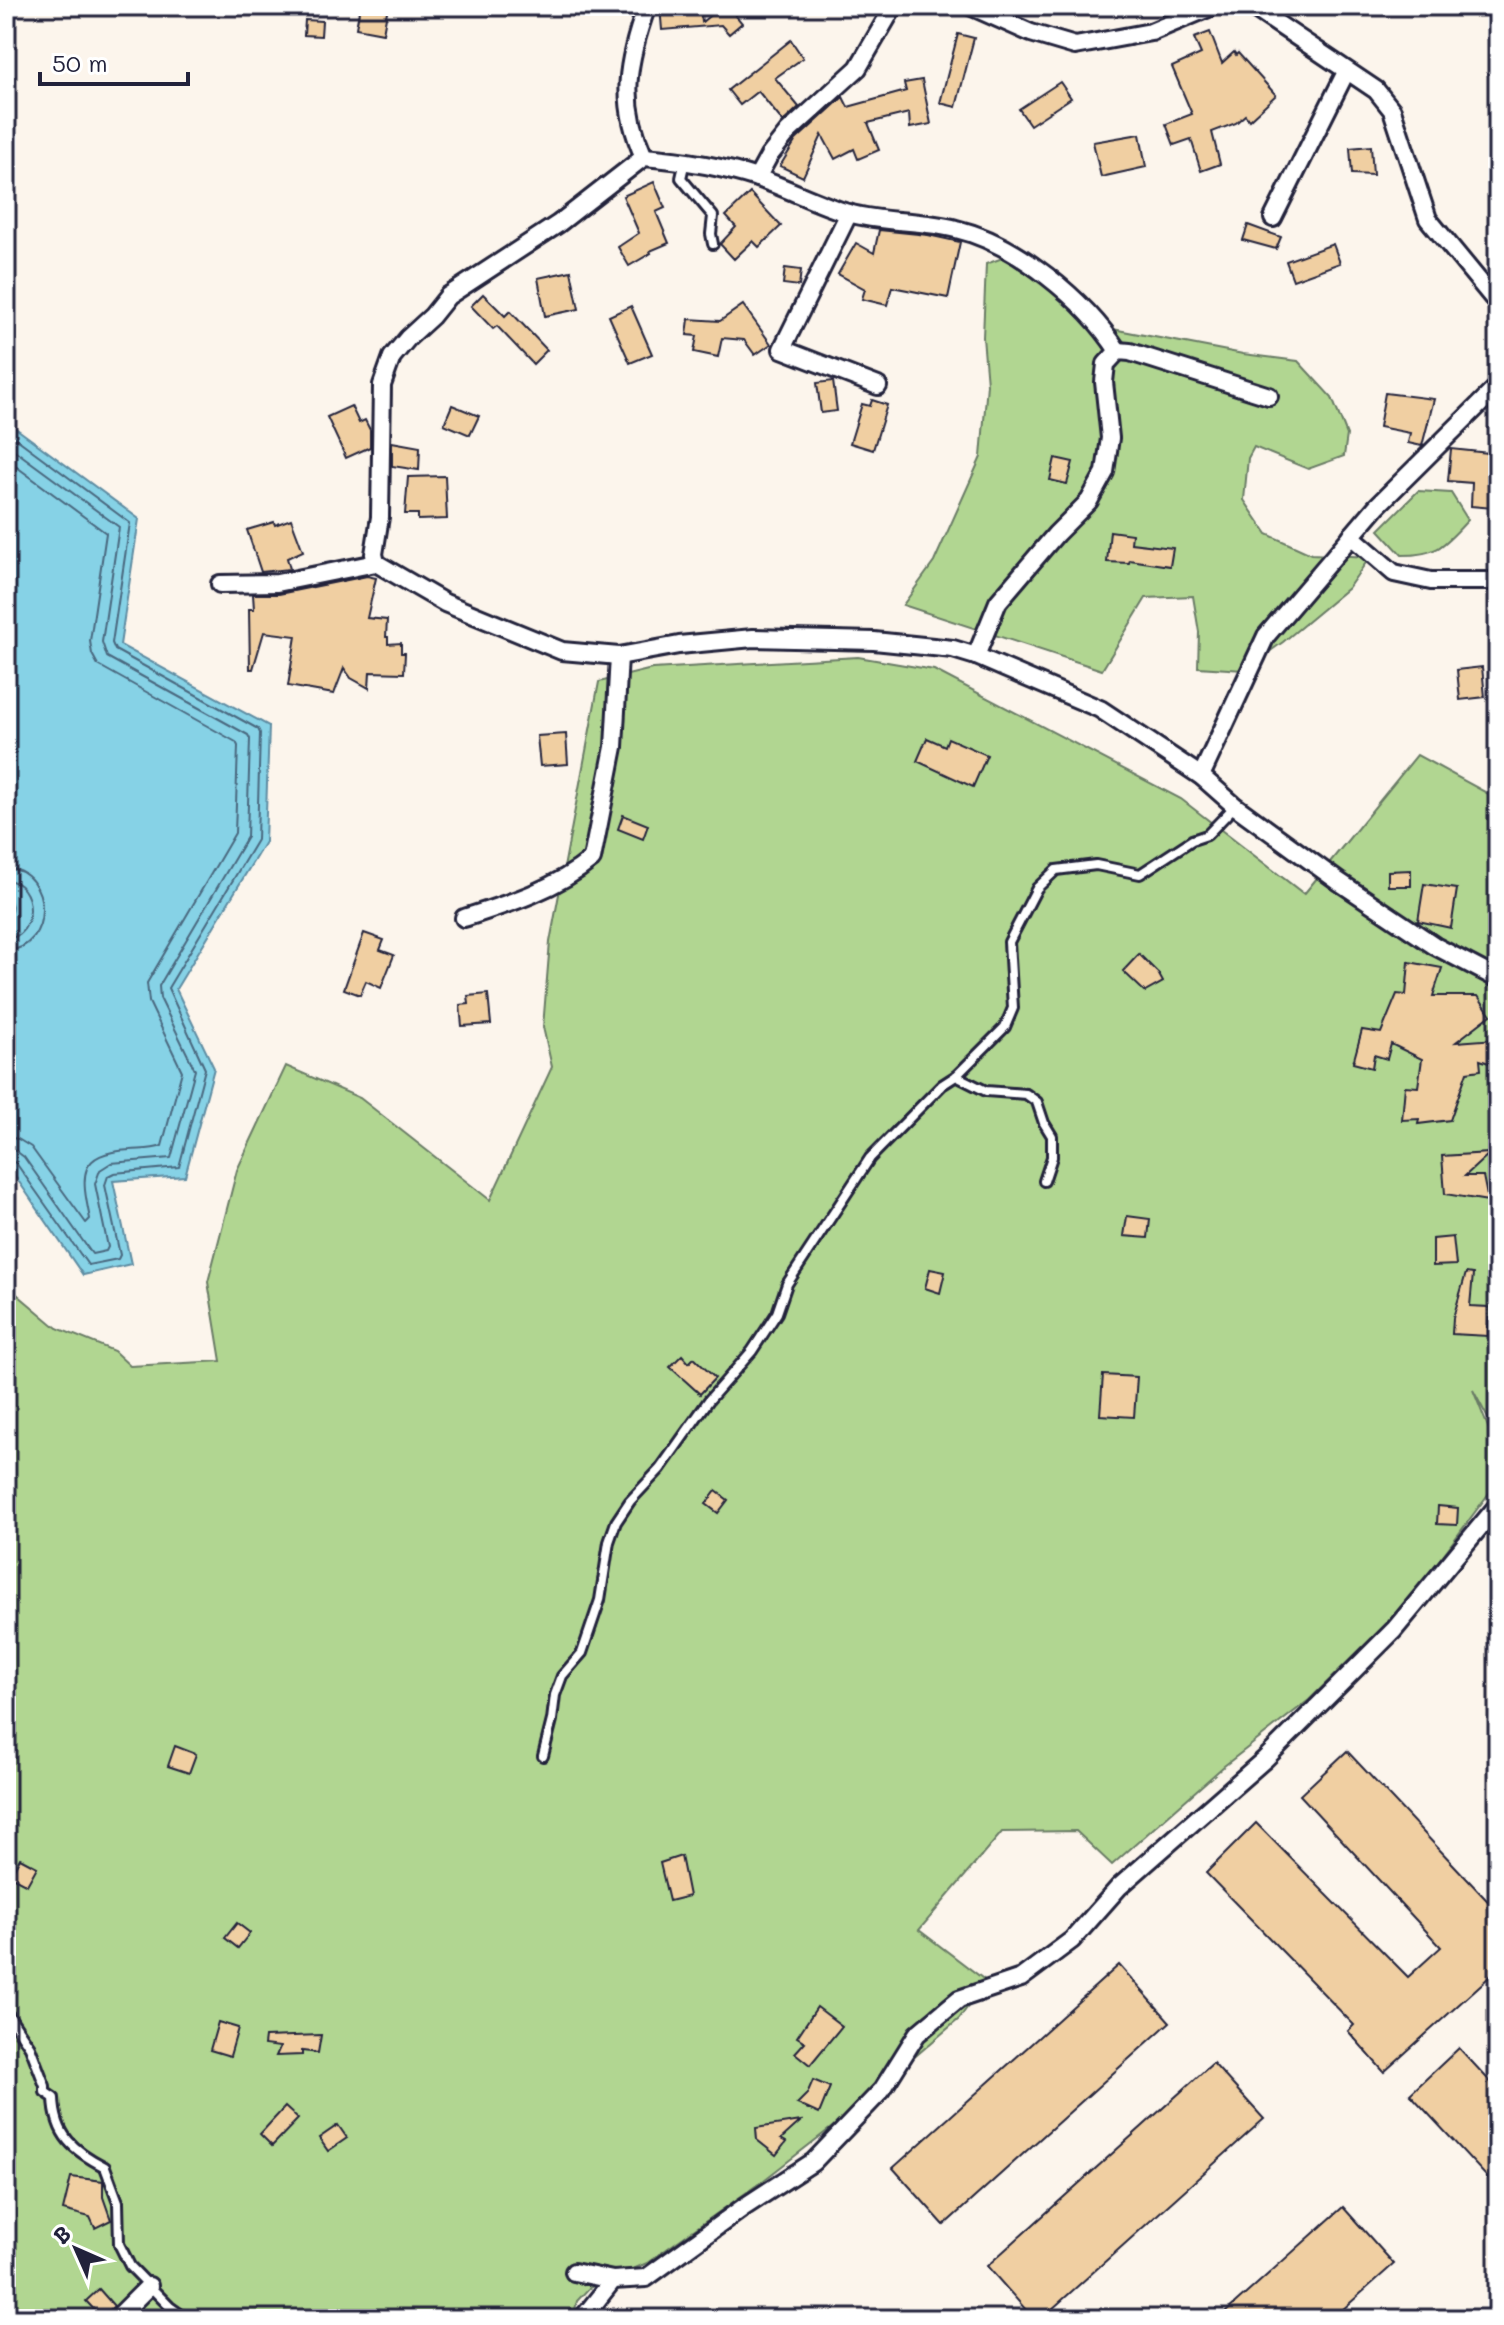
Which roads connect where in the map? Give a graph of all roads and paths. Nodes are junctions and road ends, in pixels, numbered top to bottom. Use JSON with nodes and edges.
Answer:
{"nodes":[{"id":1,"x":647,"y":6,"type":"edge"},
{"id":2,"x":894,"y":6,"type":"edge"},
{"id":3,"x":970,"y":6,"type":"edge"},
{"id":4,"x":1213,"y":6,"type":"edge"},
{"id":5,"x":1251,"y":6,"type":"edge"},
{"id":6,"x":1346,"y":72,"type":"junction"},
{"id":7,"x":644,"y":157,"type":"junction"},
{"id":8,"x":685,"y":160,"type":"junction"},
{"id":9,"x":757,"y":178,"type":"junction"},
{"id":10,"x":849,"y":213,"type":"junction"},
{"id":11,"x":1273,"y":218,"type":"dead end"},
{"id":12,"x":713,"y":244,"type":"dead end"},
{"id":13,"x":1491,"y":284,"type":"edge"},
{"id":14,"x":1498,"y":304,"type":"edge"},
{"id":15,"x":1118,"y":351,"type":"junction"},
{"id":16,"x":878,"y":386,"type":"dead end"},
{"id":17,"x":1498,"y":386,"type":"edge"},
{"id":18,"x":1269,"y":396,"type":"dead end"},
{"id":19,"x":1351,"y":536,"type":"junction"},
{"id":20,"x":376,"y":563,"type":"junction"},
{"id":21,"x":1498,"y":581,"type":"edge"},
{"id":22,"x":220,"y":584,"type":"dead end"},
{"id":23,"x":619,"y":656,"type":"junction"},
{"id":24,"x":976,"y":656,"type":"junction"},
{"id":25,"x":1201,"y":776,"type":"junction"},
{"id":26,"x":1235,"y":806,"type":"junction"},
{"id":27,"x":464,"y":918,"type":"dead end"},
{"id":28,"x":1498,"y":979,"type":"edge"},
{"id":29,"x":956,"y":1076,"type":"junction"},
{"id":30,"x":1044,"y":1181,"type":"dead end"},
{"id":31,"x":1498,"y":1505,"type":"edge"},
{"id":32,"x":543,"y":1756,"type":"dead end"},
{"id":33,"x":6,"y":2011,"type":"edge"},
{"id":34,"x":11,"y":2028,"type":"edge"},
{"id":35,"x":574,"y":2272,"type":"dead end"},
{"id":36,"x":613,"y":2280,"type":"junction"},
{"id":37,"x":149,"y":2286,"type":"junction"},
{"id":38,"x":120,"y":2319,"type":"edge"},
{"id":39,"x":187,"y":2319,"type":"edge"},
{"id":40,"x":582,"y":2319,"type":"edge"}],
"edges":[{"from":1,"to":7,"type":"street"},
{"from":2,"to":9,"type":"street"},
{"from":3,"to":4,"type":"street"},
{"from":5,"to":6,"type":"street"},
{"from":6,"to":11,"type":"street"},
{"from":6,"to":13,"type":"street"},
{"from":7,"to":8,"type":"street"},
{"from":7,"to":20,"type":"street"},
{"from":8,"to":9,"type":"street"},
{"from":8,"to":12,"type":"lane"},
{"from":9,"to":10,"type":"street"},
{"from":10,"to":15,"type":"street"},
{"from":10,"to":16,"type":"street"},
{"from":13,"to":14,"type":"street"},
{"from":15,"to":18,"type":"street"},
{"from":15,"to":24,"type":"street"},
{"from":17,"to":19,"type":"street"},
{"from":19,"to":21,"type":"street"},
{"from":19,"to":25,"type":"street"},
{"from":20,"to":22,"type":"street"},
{"from":20,"to":23,"type":"street"},
{"from":23,"to":24,"type":"street"},
{"from":23,"to":27,"type":"street"},
{"from":24,"to":25,"type":"street"},
{"from":25,"to":26,"type":"street"},
{"from":26,"to":28,"type":"street"},
{"from":26,"to":29,"type":"lane"},
{"from":29,"to":30,"type":"lane"},
{"from":29,"to":32,"type":"lane"},
{"from":31,"to":36,"type":"street"},
{"from":33,"to":34,"type":"lane"},
{"from":34,"to":37,"type":"lane"},
{"from":35,"to":36,"type":"street"},
{"from":36,"to":40,"type":"street"},
{"from":37,"to":38,"type":"street"},
{"from":37,"to":39,"type":"lane"}]}
